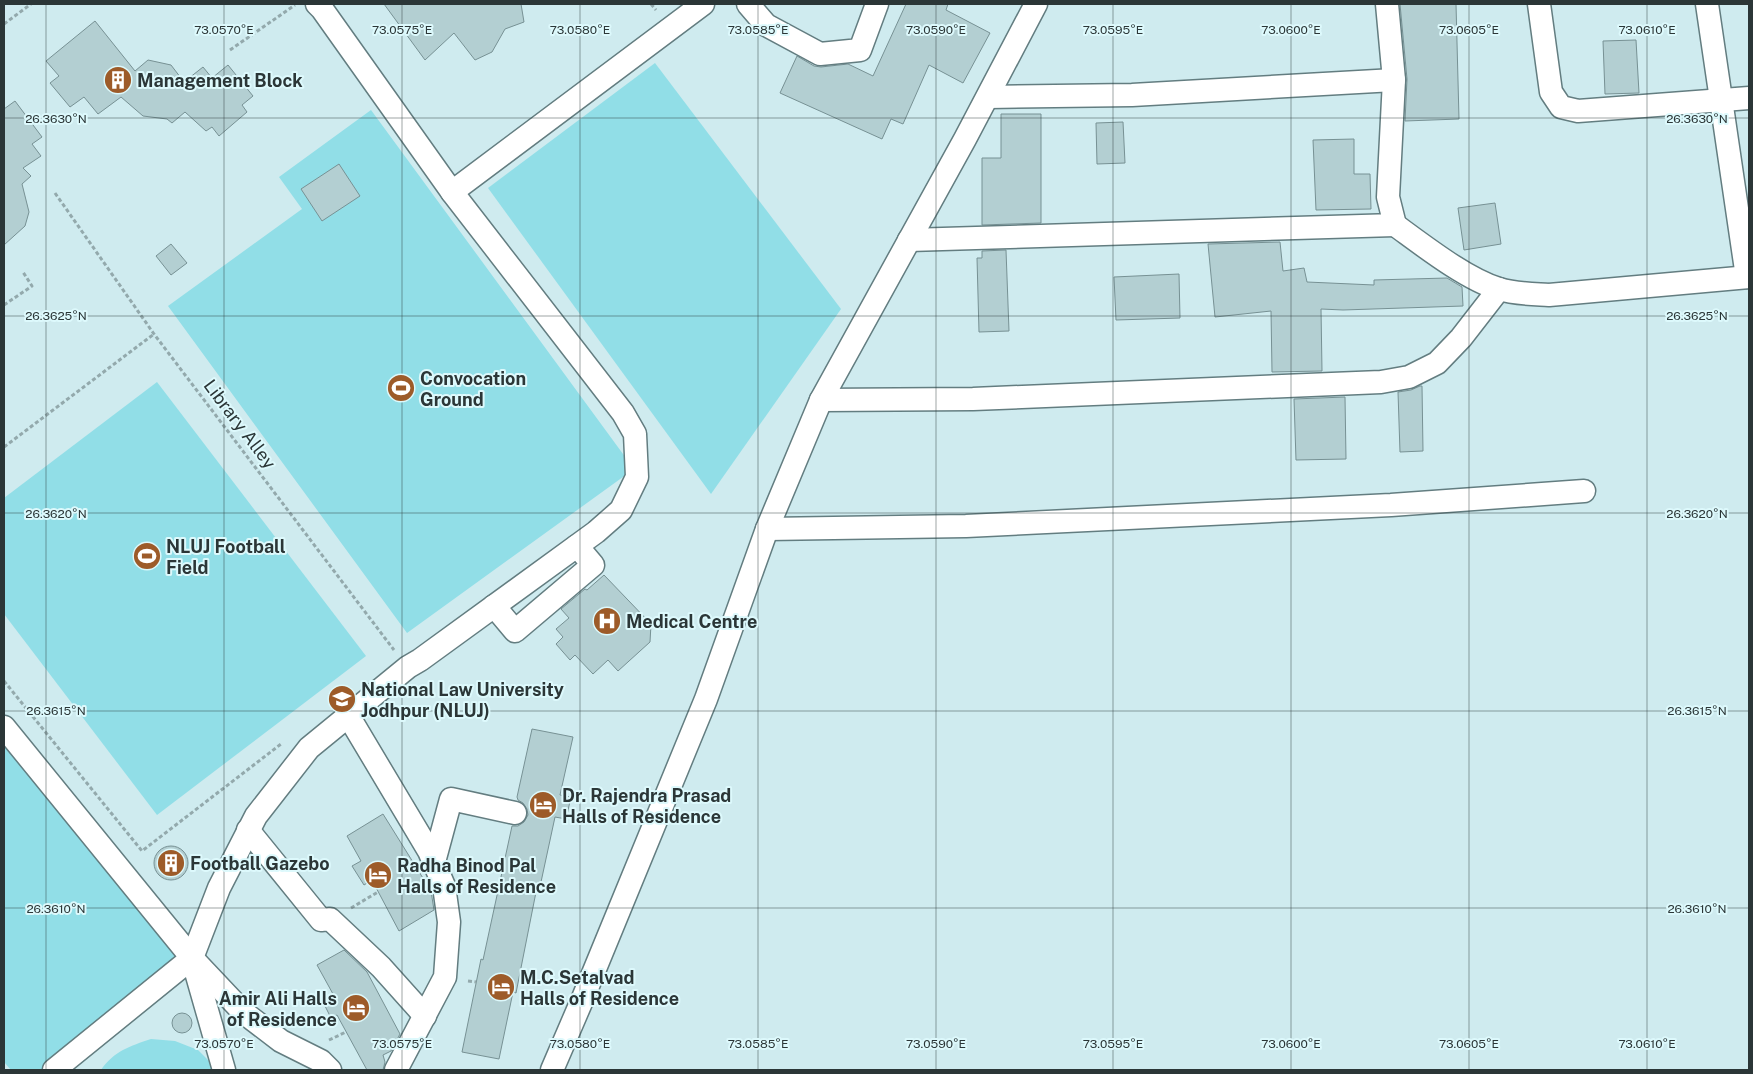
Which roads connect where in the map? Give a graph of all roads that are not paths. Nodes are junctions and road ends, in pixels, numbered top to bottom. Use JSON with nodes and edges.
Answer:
{"nodes":[{"id":1,"x":317,"y":4,"type":"edge"},
{"id":2,"x":702,"y":4,"type":"edge"},
{"id":3,"x":748,"y":4,"type":"edge"},
{"id":4,"x":877,"y":4,"type":"edge"},
{"id":5,"x":1036,"y":4,"type":"edge"},
{"id":6,"x":1387,"y":4,"type":"edge"},
{"id":7,"x":1539,"y":4,"type":"edge"},
{"id":8,"x":1707,"y":4,"type":"edge"},
{"id":9,"x":1394,"y":80,"type":"junction"},
{"id":10,"x":988,"y":97,"type":"junction"},
{"id":11,"x":1749,"y":98,"type":"edge"},
{"id":12,"x":1721,"y":100,"type":"junction"},
{"id":13,"x":452,"y":192,"type":"junction"},
{"id":14,"x":1395,"y":225,"type":"junction"},
{"id":15,"x":909,"y":240,"type":"junction"},
{"id":16,"x":1748,"y":277,"type":"edge"},
{"id":17,"x":1499,"y":289,"type":"junction"},
{"id":18,"x":821,"y":400,"type":"junction"},
{"id":19,"x":1584,"y":491,"type":"dead end"},
{"id":20,"x":767,"y":529,"type":"junction"},
{"id":21,"x":577,"y":546,"type":"junction"},
{"id":22,"x":494,"y":606,"type":"junction"},
{"id":23,"x":349,"y":717,"type":"junction"},
{"id":24,"x":4,"y":727,"type":"edge"},
{"id":25,"x":515,"y":814,"type":"dead end"},
{"id":26,"x":248,"y":830,"type":"junction"},
{"id":27,"x":434,"y":862,"type":"junction"},
{"id":28,"x":192,"y":958,"type":"junction"},
{"id":29,"x":425,"y":1016,"type":"junction"},
{"id":30,"x":54,"y":1070,"type":"edge"},
{"id":31,"x":224,"y":1070,"type":"edge"},
{"id":32,"x":330,"y":1070,"type":"edge"},
{"id":33,"x":396,"y":1070,"type":"edge"},
{"id":34,"x":552,"y":1070,"type":"edge"}],
"edges":[{"from":1,"to":13,"type":"street"},
{"from":2,"to":13,"type":"street"},
{"from":3,"to":4,"type":"street"},
{"from":5,"to":10,"type":"street"},
{"from":6,"to":9,"type":"street"},
{"from":7,"to":12,"type":"street"},
{"from":8,"to":12,"type":"street"},
{"from":9,"to":10,"type":"street"},
{"from":9,"to":14,"type":"street"},
{"from":10,"to":15,"type":"street"},
{"from":11,"to":12,"type":"street"},
{"from":12,"to":16,"type":"street"},
{"from":13,"to":21,"type":"street"},
{"from":14,"to":15,"type":"street"},
{"from":14,"to":17,"type":"street"},
{"from":15,"to":18,"type":"street"},
{"from":16,"to":17,"type":"street"},
{"from":17,"to":18,"type":"street"},
{"from":18,"to":20,"type":"street"},
{"from":19,"to":20,"type":"street"},
{"from":20,"to":34,"type":"street"},
{"from":21,"to":22,"type":"street"},
{"from":21,"to":22,"type":"street"},
{"from":22,"to":23,"type":"street"},
{"from":23,"to":26,"type":"street"},
{"from":23,"to":27,"type":"street"},
{"from":24,"to":28,"type":"street"},
{"from":25,"to":27,"type":"street"},
{"from":26,"to":28,"type":"street"},
{"from":26,"to":29,"type":"street"},
{"from":27,"to":29,"type":"street"},
{"from":28,"to":30,"type":"street"},
{"from":28,"to":31,"type":"street"},
{"from":28,"to":32,"type":"street"},
{"from":29,"to":33,"type":"street"}]}
